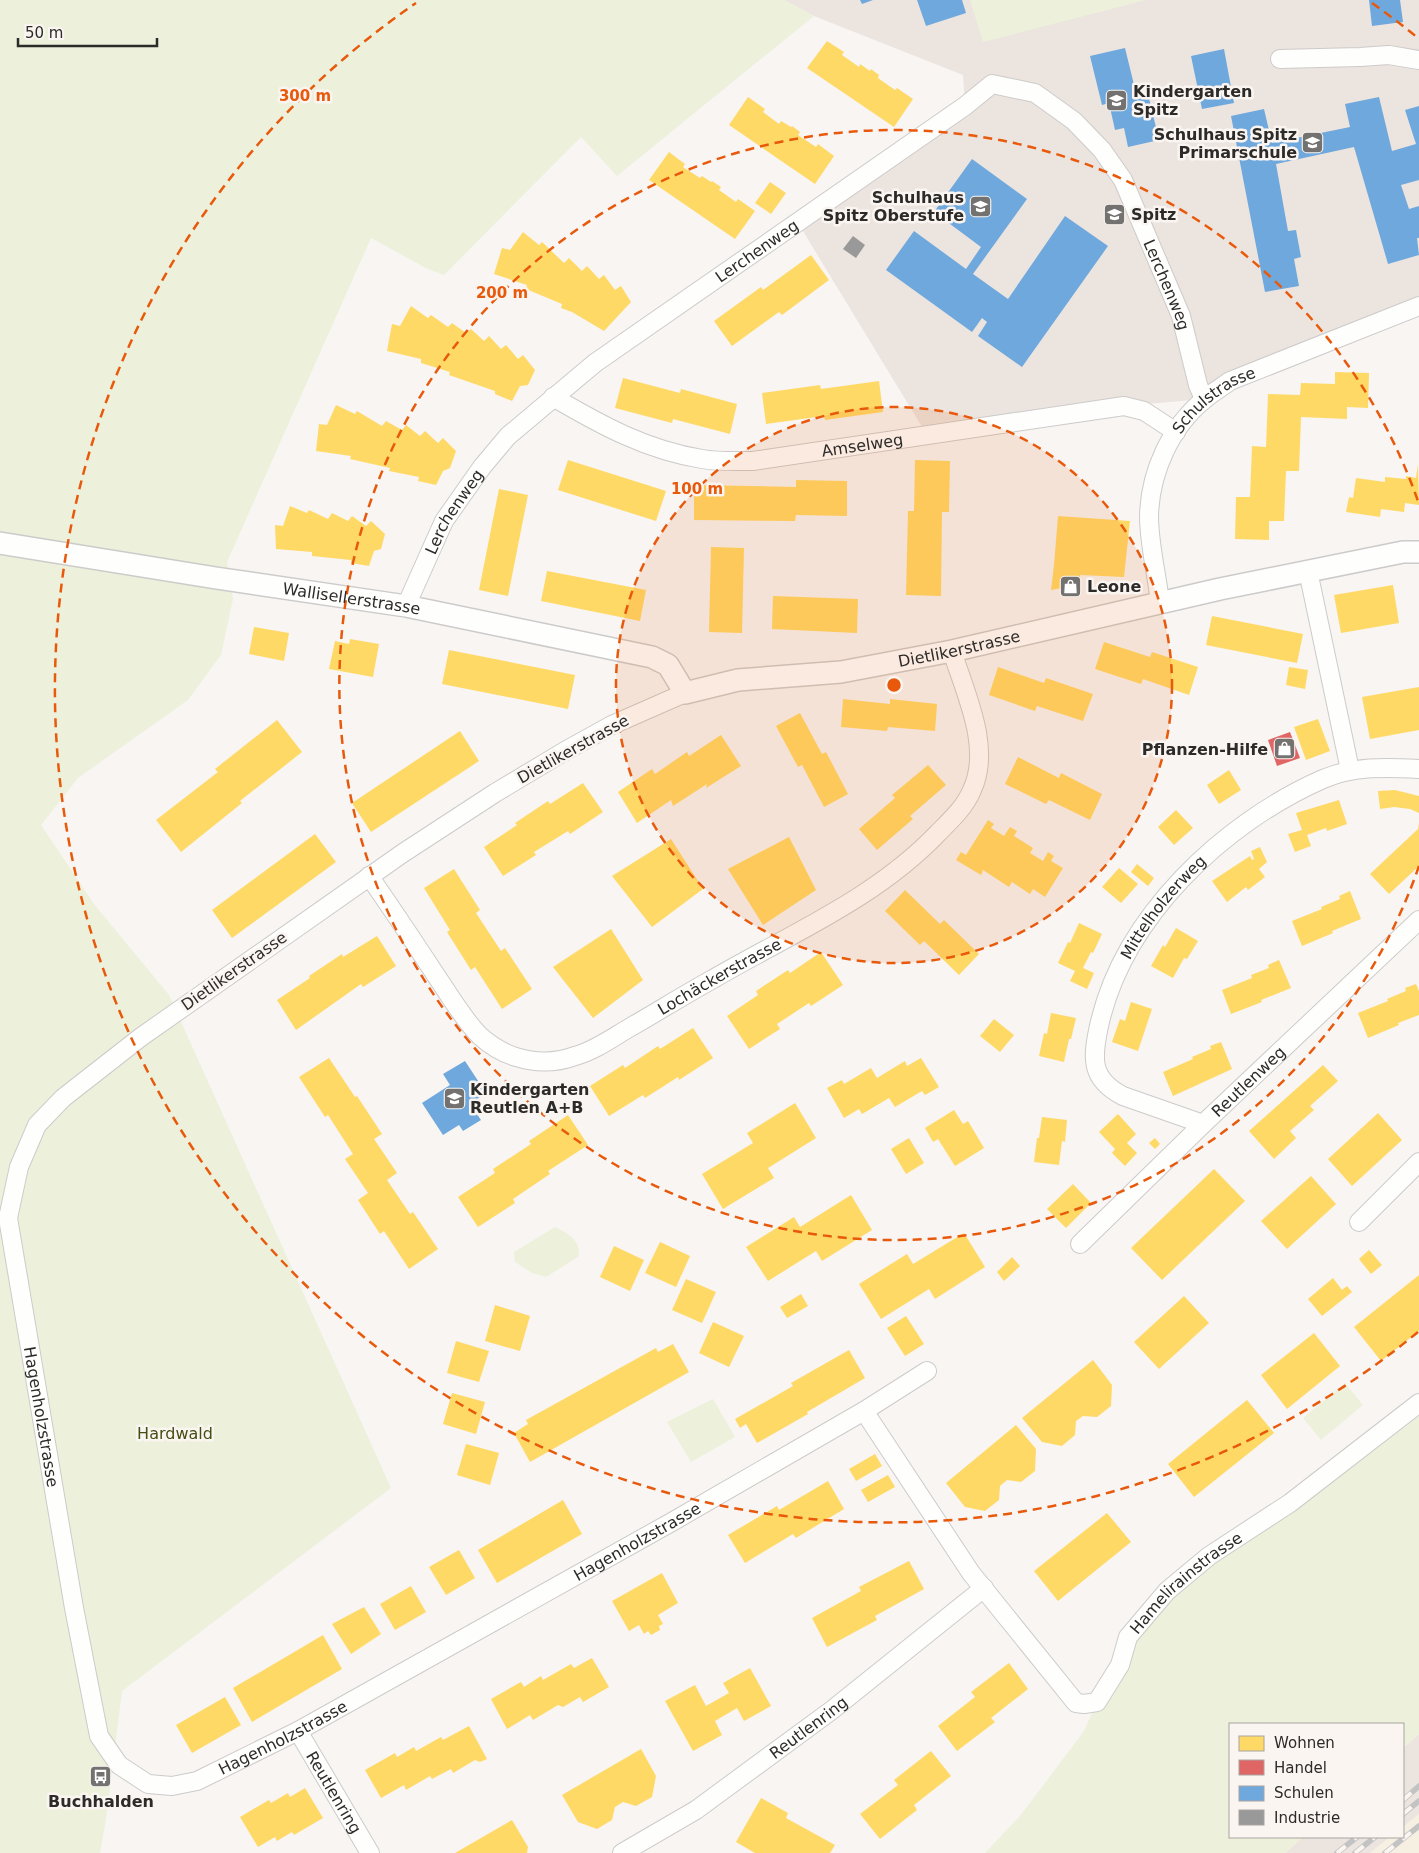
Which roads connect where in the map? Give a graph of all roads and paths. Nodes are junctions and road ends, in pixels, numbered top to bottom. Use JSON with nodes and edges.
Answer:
{"nodes":[{"id":1,"x":1280,"y":59,"type":"dead end"},
{"id":2,"x":1419,"y":60,"type":"edge"},
{"id":3,"x":1419,"y":306,"type":"edge"},
{"id":4,"x":553,"y":397,"type":"junction"},
{"id":5,"x":1204,"y":399,"type":"junction"},
{"id":6,"x":1176,"y":432,"type":"junction"},
{"id":7,"x":0,"y":543,"type":"edge"},
{"id":8,"x":1419,"y":552,"type":"edge"},
{"id":9,"x":1308,"y":571,"type":"junction"},
{"id":10,"x":1160,"y":603,"type":"junction"},
{"id":11,"x":406,"y":606,"type":"junction"},
{"id":12,"x":952,"y":651,"type":"junction"},
{"id":13,"x":685,"y":693,"type":"junction"},
{"id":14,"x":1419,"y":769,"type":"edge"},
{"id":15,"x":1350,"y":770,"type":"junction"},
{"id":16,"x":370,"y":876,"type":"junction"},
{"id":17,"x":1419,"y":920,"type":"edge"},
{"id":18,"x":1203,"y":1124,"type":"junction"},
{"id":19,"x":1419,"y":1162,"type":"edge"},
{"id":20,"x":4,"y":1218,"type":"edge"},
{"id":21,"x":1359,"y":1222,"type":"dead end"},
{"id":22,"x":1080,"y":1244,"type":"dead end"},
{"id":23,"x":927,"y":1371,"type":"dead end"},
{"id":24,"x":1419,"y":1403,"type":"edge"},
{"id":25,"x":864,"y":1411,"type":"junction"},
{"id":26,"x":984,"y":1588,"type":"junction"},
{"id":27,"x":298,"y":1731,"type":"junction"},
{"id":28,"x":370,"y":1853,"type":"edge"},
{"id":29,"x":622,"y":1853,"type":"edge"}],
"edges":[{"from":1,"to":2,"type":"street"},
{"from":3,"to":5,"type":"street","name":"Schulstrasse"},
{"from":4,"to":5,"type":"street","name":"Lerchenweg"},
{"from":4,"to":6,"type":"street","name":"Amselweg"},
{"from":4,"to":11,"type":"street","name":"Lerchenweg"},
{"from":5,"to":6,"type":"street","name":"Schulstrasse"},
{"from":6,"to":10,"type":"street","name":"Schulstrasse"},
{"from":7,"to":11,"type":"street","name":"Wallisellerstrasse"},
{"from":8,"to":9,"type":"street","name":"Dietlikerstrasse"},
{"from":9,"to":10,"type":"street","name":"Dietlikerstrasse"},
{"from":9,"to":15,"type":"street"},
{"from":10,"to":12,"type":"street","name":"Dietlikerstrasse"},
{"from":11,"to":13,"type":"street","name":"Wallisellerstrasse"},
{"from":12,"to":13,"type":"street","name":"Dietlikerstrasse"},
{"from":12,"to":16,"type":"street","name":"Lochäckerstrasse"},
{"from":13,"to":16,"type":"street","name":"Dietlikerstrasse"},
{"from":14,"to":15,"type":"street","name":"Mittelholzerweg"},
{"from":15,"to":18,"type":"street","name":"Mittelholzerweg"},
{"from":16,"to":20,"type":"street","name":"Dietlikerstrasse"},
{"from":17,"to":18,"type":"street","name":"Reutlenweg"},
{"from":18,"to":22,"type":"street","name":"Reutlenweg"},
{"from":19,"to":21,"type":"street"},
{"from":20,"to":27,"type":"street","name":"Hagenholzstrasse"},
{"from":23,"to":25,"type":"street","name":"Hagenholzstrasse"},
{"from":24,"to":26,"type":"street","name":"Hamelirainstrasse"},
{"from":25,"to":26,"type":"street","name":"Hamelirainstrasse"},
{"from":25,"to":27,"type":"street","name":"Hagenholzstrasse"},
{"from":26,"to":29,"type":"street","name":"Reutlenring"},
{"from":27,"to":28,"type":"street","name":"Reutlenring"}]}
